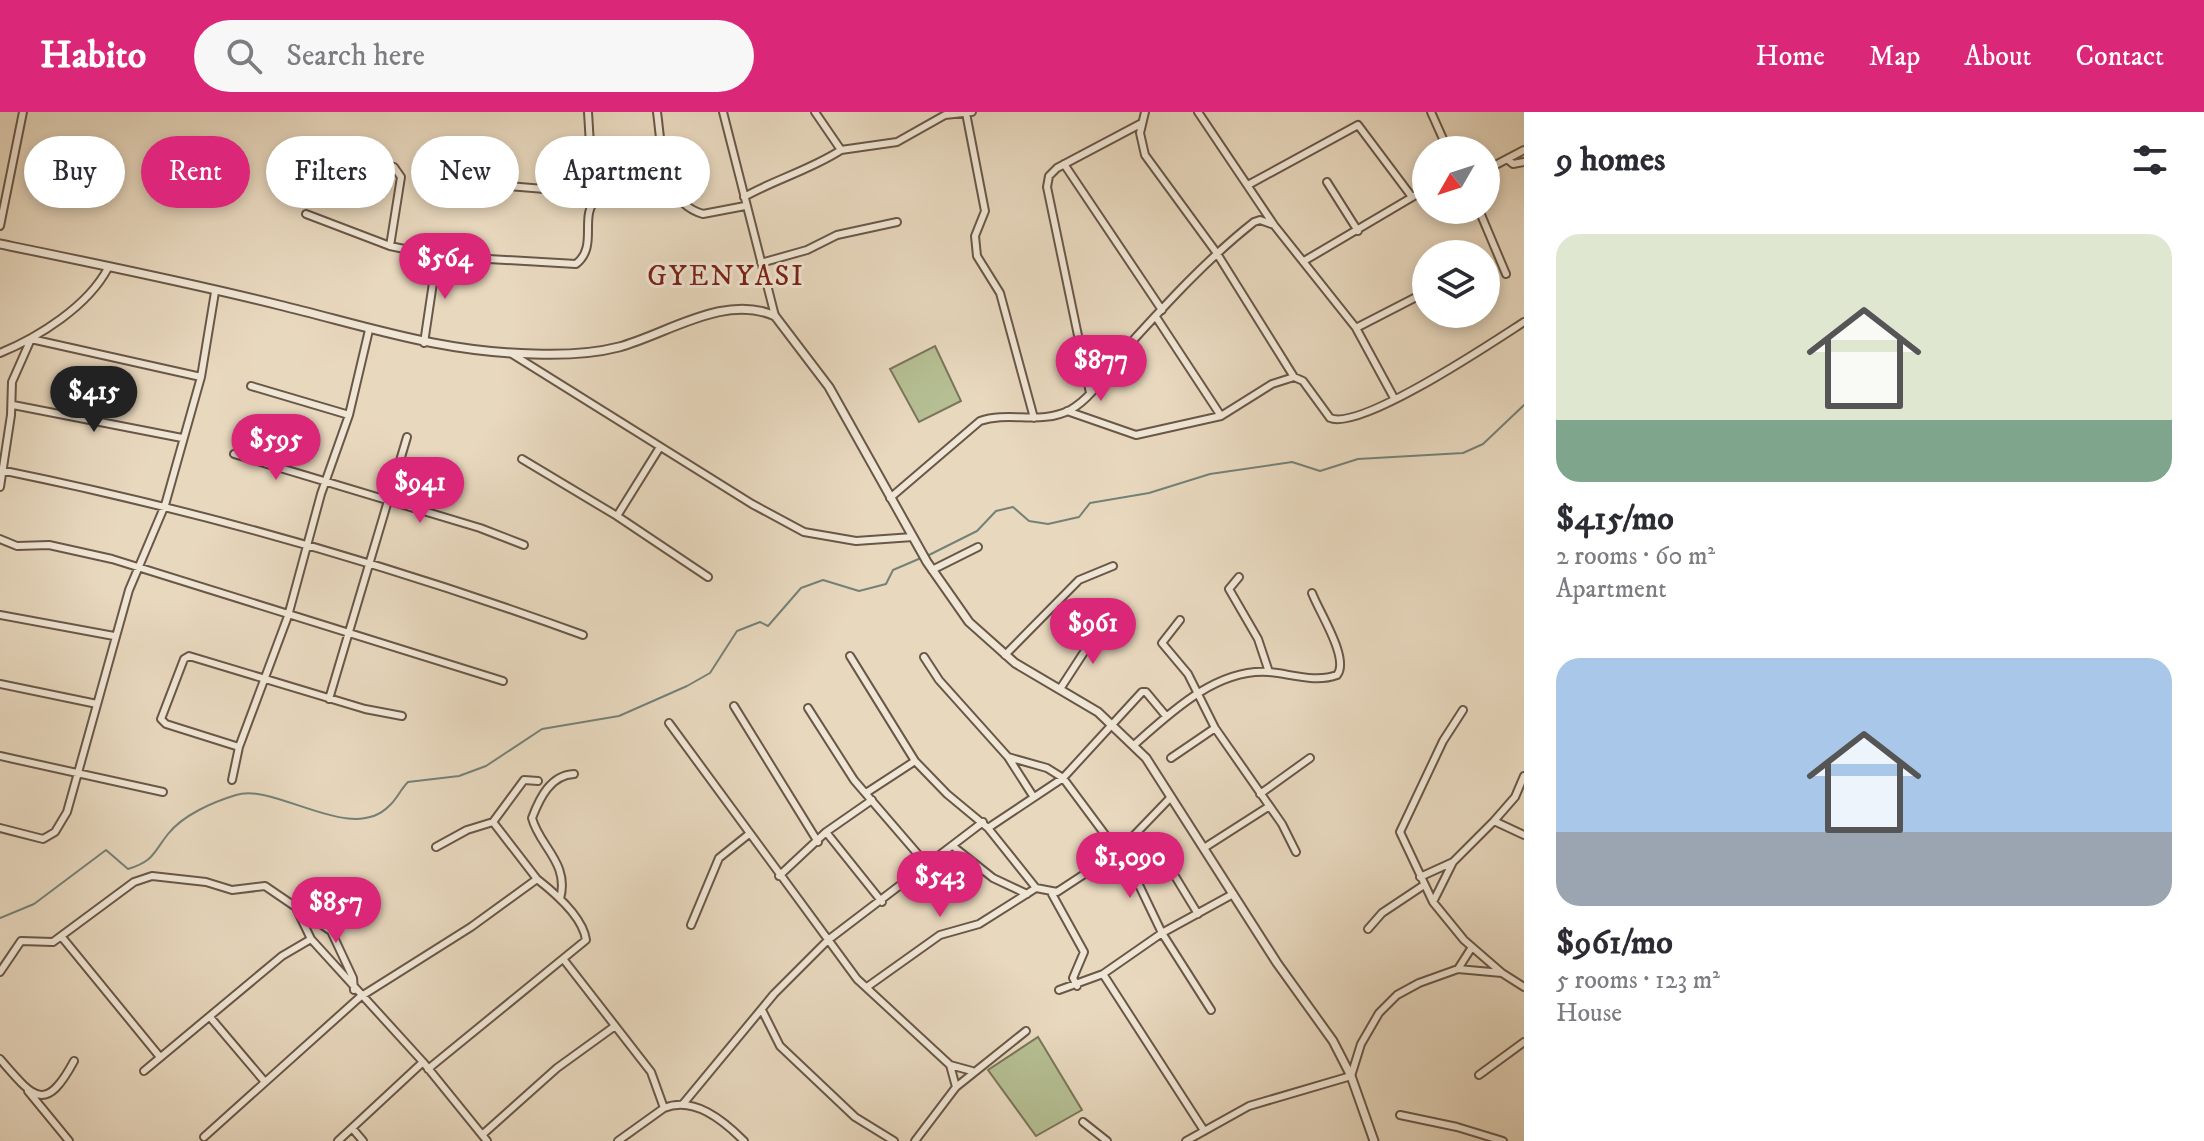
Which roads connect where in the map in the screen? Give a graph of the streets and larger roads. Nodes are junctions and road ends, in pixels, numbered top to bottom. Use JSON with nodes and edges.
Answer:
{"nodes":[{"id":1,"x":23,"y":112,"type":"edge"},
{"id":2,"x":588,"y":112,"type":"edge"},
{"id":3,"x":657,"y":112,"type":"edge"},
{"id":4,"x":723,"y":112,"type":"edge"},
{"id":5,"x":815,"y":112,"type":"edge"},
{"id":6,"x":1145,"y":112,"type":"edge"},
{"id":7,"x":1198,"y":112,"type":"edge"},
{"id":8,"x":1431,"y":112,"type":"edge"},
{"id":9,"x":969,"y":113,"type":"edge"},
{"id":10,"x":1142,"y":123,"type":"junction"},
{"id":11,"x":589,"y":136,"type":"edge"},
{"id":12,"x":661,"y":136,"type":"edge"},
{"id":13,"x":1440,"y":136,"type":"edge"},
{"id":14,"x":841,"y":150,"type":"junction"},
{"id":15,"x":1524,"y":150,"type":"edge"},
{"id":16,"x":1507,"y":159,"type":"junction"},
{"id":17,"x":1524,"y":162,"type":"edge"},
{"id":18,"x":1500,"y":163,"type":"edge"},
{"id":19,"x":1064,"y":164,"type":"junction"},
{"id":20,"x":395,"y":170,"type":"edge"},
{"id":21,"x":1327,"y":182,"type":"dead end"},
{"id":22,"x":1248,"y":185,"type":"junction"},
{"id":23,"x":744,"y":197,"type":"junction"},
{"id":24,"x":1412,"y":197,"type":"joint"},
{"id":25,"x":745,"y":206,"type":"junction"},
{"id":26,"x":593,"y":208,"type":"edge"},
{"id":27,"x":690,"y":208,"type":"edge"},
{"id":28,"x":306,"y":214,"type":"dead end"},
{"id":29,"x":897,"y":222,"type":"dead end"},
{"id":30,"x":1485,"y":224,"type":"edge"},
{"id":31,"x":1274,"y":225,"type":"junction"},
{"id":32,"x":0,"y":226,"type":"edge"},
{"id":33,"x":1358,"y":231,"type":"junction"},
{"id":34,"x":0,"y":244,"type":"edge"},
{"id":35,"x":390,"y":246,"type":"junction"},
{"id":36,"x":1216,"y":252,"type":"junction"},
{"id":37,"x":437,"y":256,"type":"junction"},
{"id":38,"x":1304,"y":261,"type":"junction"},
{"id":39,"x":761,"y":263,"type":"junction"},
{"id":40,"x":108,"y":268,"type":"junction"},
{"id":41,"x":1506,"y":274,"type":"dead end"},
{"id":42,"x":215,"y":292,"type":"junction"},
{"id":43,"x":1412,"y":299,"type":"edge"},
{"id":44,"x":1159,"y":314,"type":"junction"},
{"id":45,"x":775,"y":316,"type":"junction"},
{"id":46,"x":1524,"y":322,"type":"edge"},
{"id":47,"x":1356,"y":328,"type":"junction"},
{"id":48,"x":369,"y":330,"type":"junction"},
{"id":49,"x":31,"y":339,"type":"junction"},
{"id":50,"x":424,"y":343,"type":"junction"},
{"id":51,"x":0,"y":353,"type":"edge"},
{"id":52,"x":512,"y":354,"type":"junction"},
{"id":53,"x":201,"y":377,"type":"junction"},
{"id":54,"x":1294,"y":377,"type":"junction"},
{"id":55,"x":251,"y":386,"type":"dead end"},
{"id":56,"x":1090,"y":393,"type":"junction"},
{"id":57,"x":1394,"y":398,"type":"junction"},
{"id":58,"x":13,"y":405,"type":"junction"},
{"id":59,"x":1067,"y":411,"type":"junction"},
{"id":60,"x":349,"y":415,"type":"junction"},
{"id":61,"x":1221,"y":416,"type":"junction"},
{"id":62,"x":1034,"y":418,"type":"junction"},
{"id":63,"x":407,"y":437,"type":"dead end"},
{"id":64,"x":182,"y":438,"type":"junction"},
{"id":65,"x":660,"y":447,"type":"junction"},
{"id":66,"x":234,"y":454,"type":"dead end"},
{"id":67,"x":522,"y":459,"type":"dead end"},
{"id":68,"x":2,"y":470,"type":"edge"},
{"id":69,"x":326,"y":481,"type":"junction"},
{"id":70,"x":0,"y":487,"type":"edge"},
{"id":71,"x":890,"y":498,"type":"junction"},
{"id":72,"x":390,"y":500,"type":"junction"},
{"id":73,"x":165,"y":505,"type":"junction"},
{"id":74,"x":617,"y":516,"type":"junction"},
{"id":75,"x":913,"y":537,"type":"junction"},
{"id":76,"x":0,"y":539,"type":"edge"},
{"id":77,"x":524,"y":545,"type":"dead end"},
{"id":78,"x":309,"y":547,"type":"junction"},
{"id":79,"x":978,"y":547,"type":"dead end"},
{"id":80,"x":1113,"y":566,"type":"dead end"},
{"id":81,"x":139,"y":567,"type":"junction"},
{"id":82,"x":371,"y":567,"type":"junction"},
{"id":83,"x":932,"y":570,"type":"junction"},
{"id":84,"x":708,"y":577,"type":"dead end"},
{"id":85,"x":1239,"y":577,"type":"dead end"},
{"id":86,"x":1312,"y":593,"type":"dead end"},
{"id":87,"x":0,"y":615,"type":"edge"},
{"id":88,"x":288,"y":616,"type":"junction"},
{"id":89,"x":1180,"y":620,"type":"dead end"},
{"id":90,"x":1101,"y":626,"type":"dead end"},
{"id":91,"x":350,"y":634,"type":"junction"},
{"id":92,"x":583,"y":635,"type":"dead end"},
{"id":93,"x":114,"y":636,"type":"junction"},
{"id":94,"x":1005,"y":655,"type":"junction"},
{"id":95,"x":850,"y":656,"type":"dead end"},
{"id":96,"x":924,"y":657,"type":"dead end"},
{"id":97,"x":1269,"y":672,"type":"junction"},
{"id":98,"x":267,"y":678,"type":"junction"},
{"id":99,"x":503,"y":681,"type":"dead end"},
{"id":100,"x":0,"y":684,"type":"edge"},
{"id":101,"x":1060,"y":689,"type":"junction"},
{"id":102,"x":1198,"y":694,"type":"junction"},
{"id":103,"x":329,"y":699,"type":"junction"},
{"id":104,"x":97,"y":704,"type":"junction"},
{"id":105,"x":734,"y":706,"type":"dead end"},
{"id":106,"x":808,"y":708,"type":"dead end"},
{"id":107,"x":1463,"y":710,"type":"dead end"},
{"id":108,"x":402,"y":716,"type":"dead end"},
{"id":109,"x":1166,"y":716,"type":"junction"},
{"id":110,"x":669,"y":723,"type":"dead end"},
{"id":111,"x":1111,"y":723,"type":"junction"},
{"id":112,"x":1215,"y":728,"type":"junction"},
{"id":113,"x":1134,"y":745,"type":"junction"},
{"id":114,"x":239,"y":747,"type":"junction"},
{"id":115,"x":0,"y":756,"type":"edge"},
{"id":116,"x":1008,"y":757,"type":"junction"},
{"id":117,"x":1171,"y":758,"type":"dead end"},
{"id":118,"x":1310,"y":758,"type":"dead end"},
{"id":119,"x":915,"y":761,"type":"junction"},
{"id":120,"x":76,"y":773,"type":"junction"},
{"id":121,"x":574,"y":774,"type":"dead end"},
{"id":122,"x":1524,"y":776,"type":"edge"},
{"id":123,"x":1063,"y":778,"type":"junction"},
{"id":124,"x":232,"y":780,"type":"dead end"},
{"id":125,"x":538,"y":781,"type":"dead end"},
{"id":126,"x":163,"y":792,"type":"dead end"},
{"id":127,"x":866,"y":793,"type":"junction"},
{"id":128,"x":1260,"y":794,"type":"junction"},
{"id":129,"x":1033,"y":796,"type":"junction"},
{"id":130,"x":1171,"y":797,"type":"junction"},
{"id":131,"x":872,"y":800,"type":"junction"},
{"id":132,"x":1268,"y":807,"type":"junction"},
{"id":133,"x":1494,"y":821,"type":"junction"},
{"id":134,"x":493,"y":822,"type":"junction"},
{"id":135,"x":986,"y":825,"type":"junction"},
{"id":136,"x":0,"y":828,"type":"edge"},
{"id":137,"x":826,"y":832,"type":"junction"},
{"id":138,"x":749,"y":834,"type":"junction"},
{"id":139,"x":1524,"y":835,"type":"edge"},
{"id":140,"x":818,"y":842,"type":"junction"},
{"id":141,"x":1156,"y":845,"type":"dead end"},
{"id":142,"x":436,"y":847,"type":"dead end"},
{"id":143,"x":954,"y":847,"type":"junction"},
{"id":144,"x":1204,"y":848,"type":"junction"},
{"id":145,"x":1296,"y":852,"type":"dead end"},
{"id":146,"x":1115,"y":855,"type":"junction"},
{"id":147,"x":1453,"y":862,"type":"junction"},
{"id":148,"x":928,"y":866,"type":"junction"},
{"id":149,"x":779,"y":876,"type":"junction"},
{"id":150,"x":1420,"y":877,"type":"junction"},
{"id":151,"x":537,"y":879,"type":"junction"},
{"id":152,"x":1424,"y":885,"type":"junction"},
{"id":153,"x":1036,"y":888,"type":"junction"},
{"id":154,"x":1027,"y":894,"type":"junction"},
{"id":155,"x":1052,"y":894,"type":"junction"},
{"id":156,"x":1233,"y":894,"type":"junction"},
{"id":157,"x":560,"y":899,"type":"junction"},
{"id":158,"x":882,"y":902,"type":"junction"},
{"id":159,"x":1433,"y":902,"type":"junction"},
{"id":160,"x":363,"y":903,"type":"dead end"},
{"id":161,"x":296,"y":909,"type":"junction"},
{"id":162,"x":1198,"y":914,"type":"junction"},
{"id":163,"x":691,"y":925,"type":"dead end"},
{"id":164,"x":1368,"y":929,"type":"dead end"},
{"id":165,"x":331,"y":931,"type":"junction"},
{"id":166,"x":1162,"y":933,"type":"junction"},
{"id":167,"x":61,"y":936,"type":"junction"},
{"id":168,"x":311,"y":939,"type":"junction"},
{"id":169,"x":828,"y":940,"type":"junction"},
{"id":170,"x":1472,"y":947,"type":"junction"},
{"id":171,"x":564,"y":960,"type":"junction"},
{"id":172,"x":1458,"y":969,"type":"junction"},
{"id":173,"x":0,"y":972,"type":"edge"},
{"id":174,"x":339,"y":972,"type":"junction"},
{"id":175,"x":1502,"y":973,"type":"junction"},
{"id":176,"x":1103,"y":974,"type":"junction"},
{"id":177,"x":353,"y":978,"type":"junction"},
{"id":178,"x":1077,"y":986,"type":"junction"},
{"id":179,"x":867,"y":987,"type":"junction"},
{"id":180,"x":1524,"y":987,"type":"edge"},
{"id":181,"x":354,"y":990,"type":"junction"},
{"id":182,"x":370,"y":990,"type":"junction"},
{"id":183,"x":1059,"y":990,"type":"dead end"},
{"id":184,"x":360,"y":997,"type":"junction"},
{"id":185,"x":762,"y":1010,"type":"junction"},
{"id":186,"x":1211,"y":1010,"type":"dead end"},
{"id":187,"x":210,"y":1017,"type":"junction"},
{"id":188,"x":615,"y":1026,"type":"junction"},
{"id":189,"x":1026,"y":1031,"type":"dead end"},
{"id":190,"x":1524,"y":1042,"type":"edge"},
{"id":191,"x":160,"y":1057,"type":"junction"},
{"id":192,"x":0,"y":1059,"type":"edge"},
{"id":193,"x":74,"y":1061,"type":"dead end"},
{"id":194,"x":950,"y":1065,"type":"junction"},
{"id":195,"x":426,"y":1066,"type":"junction"},
{"id":196,"x":144,"y":1071,"type":"dead end"},
{"id":197,"x":972,"y":1071,"type":"junction"},
{"id":198,"x":1479,"y":1075,"type":"dead end"},
{"id":199,"x":1351,"y":1076,"type":"junction"},
{"id":200,"x":265,"y":1082,"type":"junction"},
{"id":201,"x":956,"y":1087,"type":"junction"},
{"id":202,"x":659,"y":1089,"type":"junction"},
{"id":203,"x":27,"y":1091,"type":"junction"},
{"id":204,"x":679,"y":1104,"type":"junction"},
{"id":205,"x":664,"y":1108,"type":"junction"},
{"id":206,"x":1400,"y":1115,"type":"dead end"},
{"id":207,"x":1083,"y":1122,"type":"dead end"},
{"id":208,"x":352,"y":1128,"type":"junction"},
{"id":209,"x":1203,"y":1129,"type":"junction"},
{"id":210,"x":204,"y":1137,"type":"dead end"},
{"id":211,"x":485,"y":1138,"type":"edge"},
{"id":212,"x":69,"y":1141,"type":"edge"},
{"id":213,"x":338,"y":1141,"type":"edge"},
{"id":214,"x":363,"y":1141,"type":"edge"},
{"id":215,"x":618,"y":1141,"type":"edge"},
{"id":216,"x":744,"y":1141,"type":"edge"},
{"id":217,"x":894,"y":1141,"type":"edge"},
{"id":218,"x":915,"y":1141,"type":"edge"},
{"id":219,"x":1107,"y":1141,"type":"edge"},
{"id":220,"x":1186,"y":1141,"type":"edge"},
{"id":221,"x":1374,"y":1141,"type":"edge"},
{"id":222,"x":1503,"y":1141,"type":"edge"}],
"edges":[{"from":1,"to":32,"type":"street"},
{"from":2,"to":11,"type":"street"},
{"from":3,"to":12,"type":"street"},
{"from":4,"to":23,"type":"street"},
{"from":5,"to":14,"type":"street"},
{"from":6,"to":10,"type":"street"},
{"from":7,"to":22,"type":"street"},
{"from":8,"to":13,"type":"street"},
{"from":9,"to":14,"type":"street"},
{"from":9,"to":62,"type":"street"},
{"from":10,"to":19,"type":"street"},
{"from":10,"to":36,"type":"street"},
{"from":14,"to":23,"type":"street"},
{"from":15,"to":16,"type":"street"},
{"from":16,"to":17,"type":"street"},
{"from":16,"to":18,"type":"street"},
{"from":19,"to":44,"type":"street"},
{"from":19,"to":56,"type":"street"},
{"from":20,"to":35,"type":"street"},
{"from":21,"to":33,"type":"street"},
{"from":22,"to":24,"type":"street"},
{"from":22,"to":31,"type":"street"},
{"from":23,"to":25,"type":"street"},
{"from":24,"to":33,"type":"street"},
{"from":25,"to":27,"type":"street"},
{"from":25,"to":39,"type":"street"},
{"from":26,"to":37,"type":"street"},
{"from":28,"to":35,"type":"street"},
{"from":29,"to":39,"type":"street"},
{"from":30,"to":41,"type":"street"},
{"from":31,"to":36,"type":"street"},
{"from":31,"to":38,"type":"street"},
{"from":33,"to":38,"type":"street"},
{"from":34,"to":40,"type":"street"},
{"from":35,"to":37,"type":"street"},
{"from":36,"to":44,"type":"street"},
{"from":36,"to":54,"type":"street"},
{"from":37,"to":50,"type":"street"},
{"from":38,"to":47,"type":"street"},
{"from":39,"to":45,"type":"street"},
{"from":40,"to":42,"type":"street"},
{"from":40,"to":49,"type":"street"},
{"from":42,"to":48,"type":"street"},
{"from":42,"to":53,"type":"street"},
{"from":43,"to":47,"type":"street"},
{"from":44,"to":56,"type":"street"},
{"from":44,"to":61,"type":"street"},
{"from":45,"to":52,"type":"street"},
{"from":45,"to":71,"type":"street"},
{"from":46,"to":57,"type":"street"},
{"from":47,"to":57,"type":"street"},
{"from":48,"to":50,"type":"street"},
{"from":48,"to":60,"type":"street"},
{"from":49,"to":51,"type":"street"},
{"from":49,"to":53,"type":"street"},
{"from":49,"to":58,"type":"street"},
{"from":50,"to":52,"type":"street"},
{"from":52,"to":65,"type":"street"},
{"from":53,"to":64,"type":"street"},
{"from":54,"to":57,"type":"street"},
{"from":54,"to":61,"type":"street"},
{"from":55,"to":60,"type":"street"},
{"from":56,"to":59,"type":"street"},
{"from":58,"to":64,"type":"street"},
{"from":58,"to":68,"type":"street"},
{"from":59,"to":61,"type":"street"},
{"from":59,"to":62,"type":"street"},
{"from":60,"to":69,"type":"street"},
{"from":62,"to":71,"type":"street"},
{"from":63,"to":72,"type":"street"},
{"from":64,"to":73,"type":"street"},
{"from":65,"to":74,"type":"street"},
{"from":65,"to":75,"type":"street"},
{"from":66,"to":69,"type":"street"},
{"from":67,"to":74,"type":"street"},
{"from":68,"to":70,"type":"street"},
{"from":68,"to":73,"type":"street"},
{"from":69,"to":72,"type":"street"},
{"from":69,"to":78,"type":"street"},
{"from":71,"to":75,"type":"street"},
{"from":72,"to":77,"type":"street"},
{"from":72,"to":82,"type":"street"},
{"from":73,"to":78,"type":"street"},
{"from":73,"to":81,"type":"street"},
{"from":74,"to":84,"type":"street"},
{"from":75,"to":83,"type":"street"},
{"from":76,"to":81,"type":"street"},
{"from":78,"to":82,"type":"street"},
{"from":78,"to":88,"type":"street"},
{"from":79,"to":83,"type":"street"},
{"from":80,"to":94,"type":"street"},
{"from":81,"to":88,"type":"street"},
{"from":81,"to":93,"type":"street"},
{"from":82,"to":91,"type":"street"},
{"from":82,"to":92,"type":"street"},
{"from":83,"to":94,"type":"street"},
{"from":85,"to":97,"type":"street"},
{"from":86,"to":97,"type":"street"},
{"from":87,"to":93,"type":"street"},
{"from":88,"to":91,"type":"street"},
{"from":88,"to":98,"type":"street"},
{"from":89,"to":102,"type":"street"},
{"from":90,"to":101,"type":"street"},
{"from":91,"to":99,"type":"street"},
{"from":91,"to":103,"type":"street"},
{"from":93,"to":104,"type":"street"},
{"from":94,"to":101,"type":"street"},
{"from":95,"to":119,"type":"street"},
{"from":96,"to":116,"type":"street"},
{"from":97,"to":102,"type":"street"},
{"from":98,"to":103,"type":"street"},
{"from":98,"to":114,"type":"street"},
{"from":98,"to":114,"type":"street"},
{"from":100,"to":104,"type":"street"},
{"from":101,"to":111,"type":"street"},
{"from":102,"to":109,"type":"street"},
{"from":102,"to":112,"type":"street"},
{"from":103,"to":108,"type":"street"},
{"from":104,"to":120,"type":"street"},
{"from":105,"to":140,"type":"street"},
{"from":106,"to":127,"type":"street"},
{"from":107,"to":150,"type":"street"},
{"from":109,"to":111,"type":"street"},
{"from":109,"to":113,"type":"street"},
{"from":110,"to":138,"type":"street"},
{"from":111,"to":113,"type":"street"},
{"from":111,"to":123,"type":"street"},
{"from":112,"to":117,"type":"street"},
{"from":112,"to":128,"type":"street"},
{"from":113,"to":130,"type":"street"},
{"from":114,"to":124,"type":"street"},
{"from":115,"to":120,"type":"street"},
{"from":116,"to":123,"type":"street"},
{"from":116,"to":129,"type":"street"},
{"from":118,"to":128,"type":"street"},
{"from":119,"to":127,"type":"street"},
{"from":119,"to":135,"type":"street"},
{"from":120,"to":126,"type":"street"},
{"from":120,"to":136,"type":"street"},
{"from":121,"to":157,"type":"street"},
{"from":122,"to":133,"type":"street"},
{"from":123,"to":129,"type":"street"},
{"from":123,"to":146,"type":"street"},
{"from":125,"to":134,"type":"street"},
{"from":127,"to":131,"type":"street"},
{"from":128,"to":132,"type":"street"},
{"from":129,"to":135,"type":"street"},
{"from":130,"to":144,"type":"street"},
{"from":130,"to":146,"type":"street"},
{"from":131,"to":137,"type":"street"},
{"from":131,"to":148,"type":"street"},
{"from":132,"to":144,"type":"street"},
{"from":132,"to":145,"type":"street"},
{"from":133,"to":139,"type":"street"},
{"from":133,"to":147,"type":"street"},
{"from":134,"to":142,"type":"street"},
{"from":134,"to":151,"type":"street"},
{"from":135,"to":143,"type":"street"},
{"from":135,"to":153,"type":"street"},
{"from":137,"to":140,"type":"street"},
{"from":137,"to":158,"type":"street"},
{"from":138,"to":149,"type":"street"},
{"from":138,"to":163,"type":"street"},
{"from":140,"to":149,"type":"street"},
{"from":141,"to":162,"type":"street"},
{"from":143,"to":148,"type":"street"},
{"from":143,"to":154,"type":"street"},
{"from":144,"to":156,"type":"street"},
{"from":146,"to":155,"type":"street"},
{"from":146,"to":166,"type":"street"},
{"from":147,"to":150,"type":"street"},
{"from":147,"to":159,"type":"street"},
{"from":148,"to":158,"type":"street"},
{"from":149,"to":169,"type":"street"},
{"from":150,"to":152,"type":"street"},
{"from":151,"to":157,"type":"street"},
{"from":151,"to":182,"type":"street"},
{"from":152,"to":159,"type":"street"},
{"from":152,"to":164,"type":"street"},
{"from":153,"to":154,"type":"street"},
{"from":153,"to":155,"type":"street"},
{"from":154,"to":179,"type":"street"},
{"from":155,"to":178,"type":"street"},
{"from":156,"to":162,"type":"street"},
{"from":156,"to":199,"type":"street"},
{"from":157,"to":171,"type":"street"},
{"from":158,"to":169,"type":"street"},
{"from":159,"to":170,"type":"street"},
{"from":160,"to":165,"type":"street"},
{"from":161,"to":165,"type":"street"},
{"from":161,"to":167,"type":"street"},
{"from":161,"to":168,"type":"street"},
{"from":162,"to":166,"type":"street"},
{"from":165,"to":177,"type":"street"},
{"from":166,"to":176,"type":"street"},
{"from":166,"to":186,"type":"street"},
{"from":167,"to":173,"type":"street"},
{"from":167,"to":191,"type":"street"},
{"from":168,"to":174,"type":"street"},
{"from":168,"to":187,"type":"street"},
{"from":169,"to":179,"type":"street"},
{"from":169,"to":185,"type":"street"},
{"from":170,"to":172,"type":"street"},
{"from":170,"to":175,"type":"street"},
{"from":171,"to":188,"type":"street"},
{"from":171,"to":195,"type":"street"},
{"from":172,"to":175,"type":"street"},
{"from":172,"to":199,"type":"street"},
{"from":174,"to":177,"type":"street"},
{"from":174,"to":181,"type":"street"},
{"from":175,"to":180,"type":"street"},
{"from":176,"to":178,"type":"street"},
{"from":176,"to":209,"type":"street"},
{"from":177,"to":181,"type":"street"},
{"from":177,"to":182,"type":"street"},
{"from":178,"to":183,"type":"street"},
{"from":179,"to":194,"type":"street"},
{"from":181,"to":184,"type":"street"},
{"from":182,"to":184,"type":"street"},
{"from":184,"to":195,"type":"street"},
{"from":184,"to":200,"type":"street"},
{"from":185,"to":204,"type":"street"},
{"from":185,"to":217,"type":"street"},
{"from":187,"to":191,"type":"street"},
{"from":187,"to":200,"type":"street"},
{"from":188,"to":202,"type":"street"},
{"from":188,"to":211,"type":"street"},
{"from":189,"to":197,"type":"street"},
{"from":190,"to":198,"type":"street"},
{"from":191,"to":196,"type":"street"},
{"from":192,"to":203,"type":"street"},
{"from":193,"to":203,"type":"street"},
{"from":194,"to":197,"type":"street"},
{"from":194,"to":201,"type":"street"},
{"from":195,"to":208,"type":"street"},
{"from":195,"to":211,"type":"street"},
{"from":197,"to":201,"type":"street"},
{"from":199,"to":209,"type":"street"},
{"from":199,"to":221,"type":"street"},
{"from":200,"to":210,"type":"street"},
{"from":201,"to":218,"type":"street"},
{"from":202,"to":204,"type":"street"},
{"from":202,"to":205,"type":"street"},
{"from":203,"to":212,"type":"street"},
{"from":204,"to":205,"type":"street"},
{"from":204,"to":216,"type":"street"},
{"from":205,"to":215,"type":"street"},
{"from":206,"to":222,"type":"street"},
{"from":207,"to":219,"type":"street"},
{"from":208,"to":213,"type":"street"},
{"from":208,"to":214,"type":"street"},
{"from":209,"to":220,"type":"street"}]}
